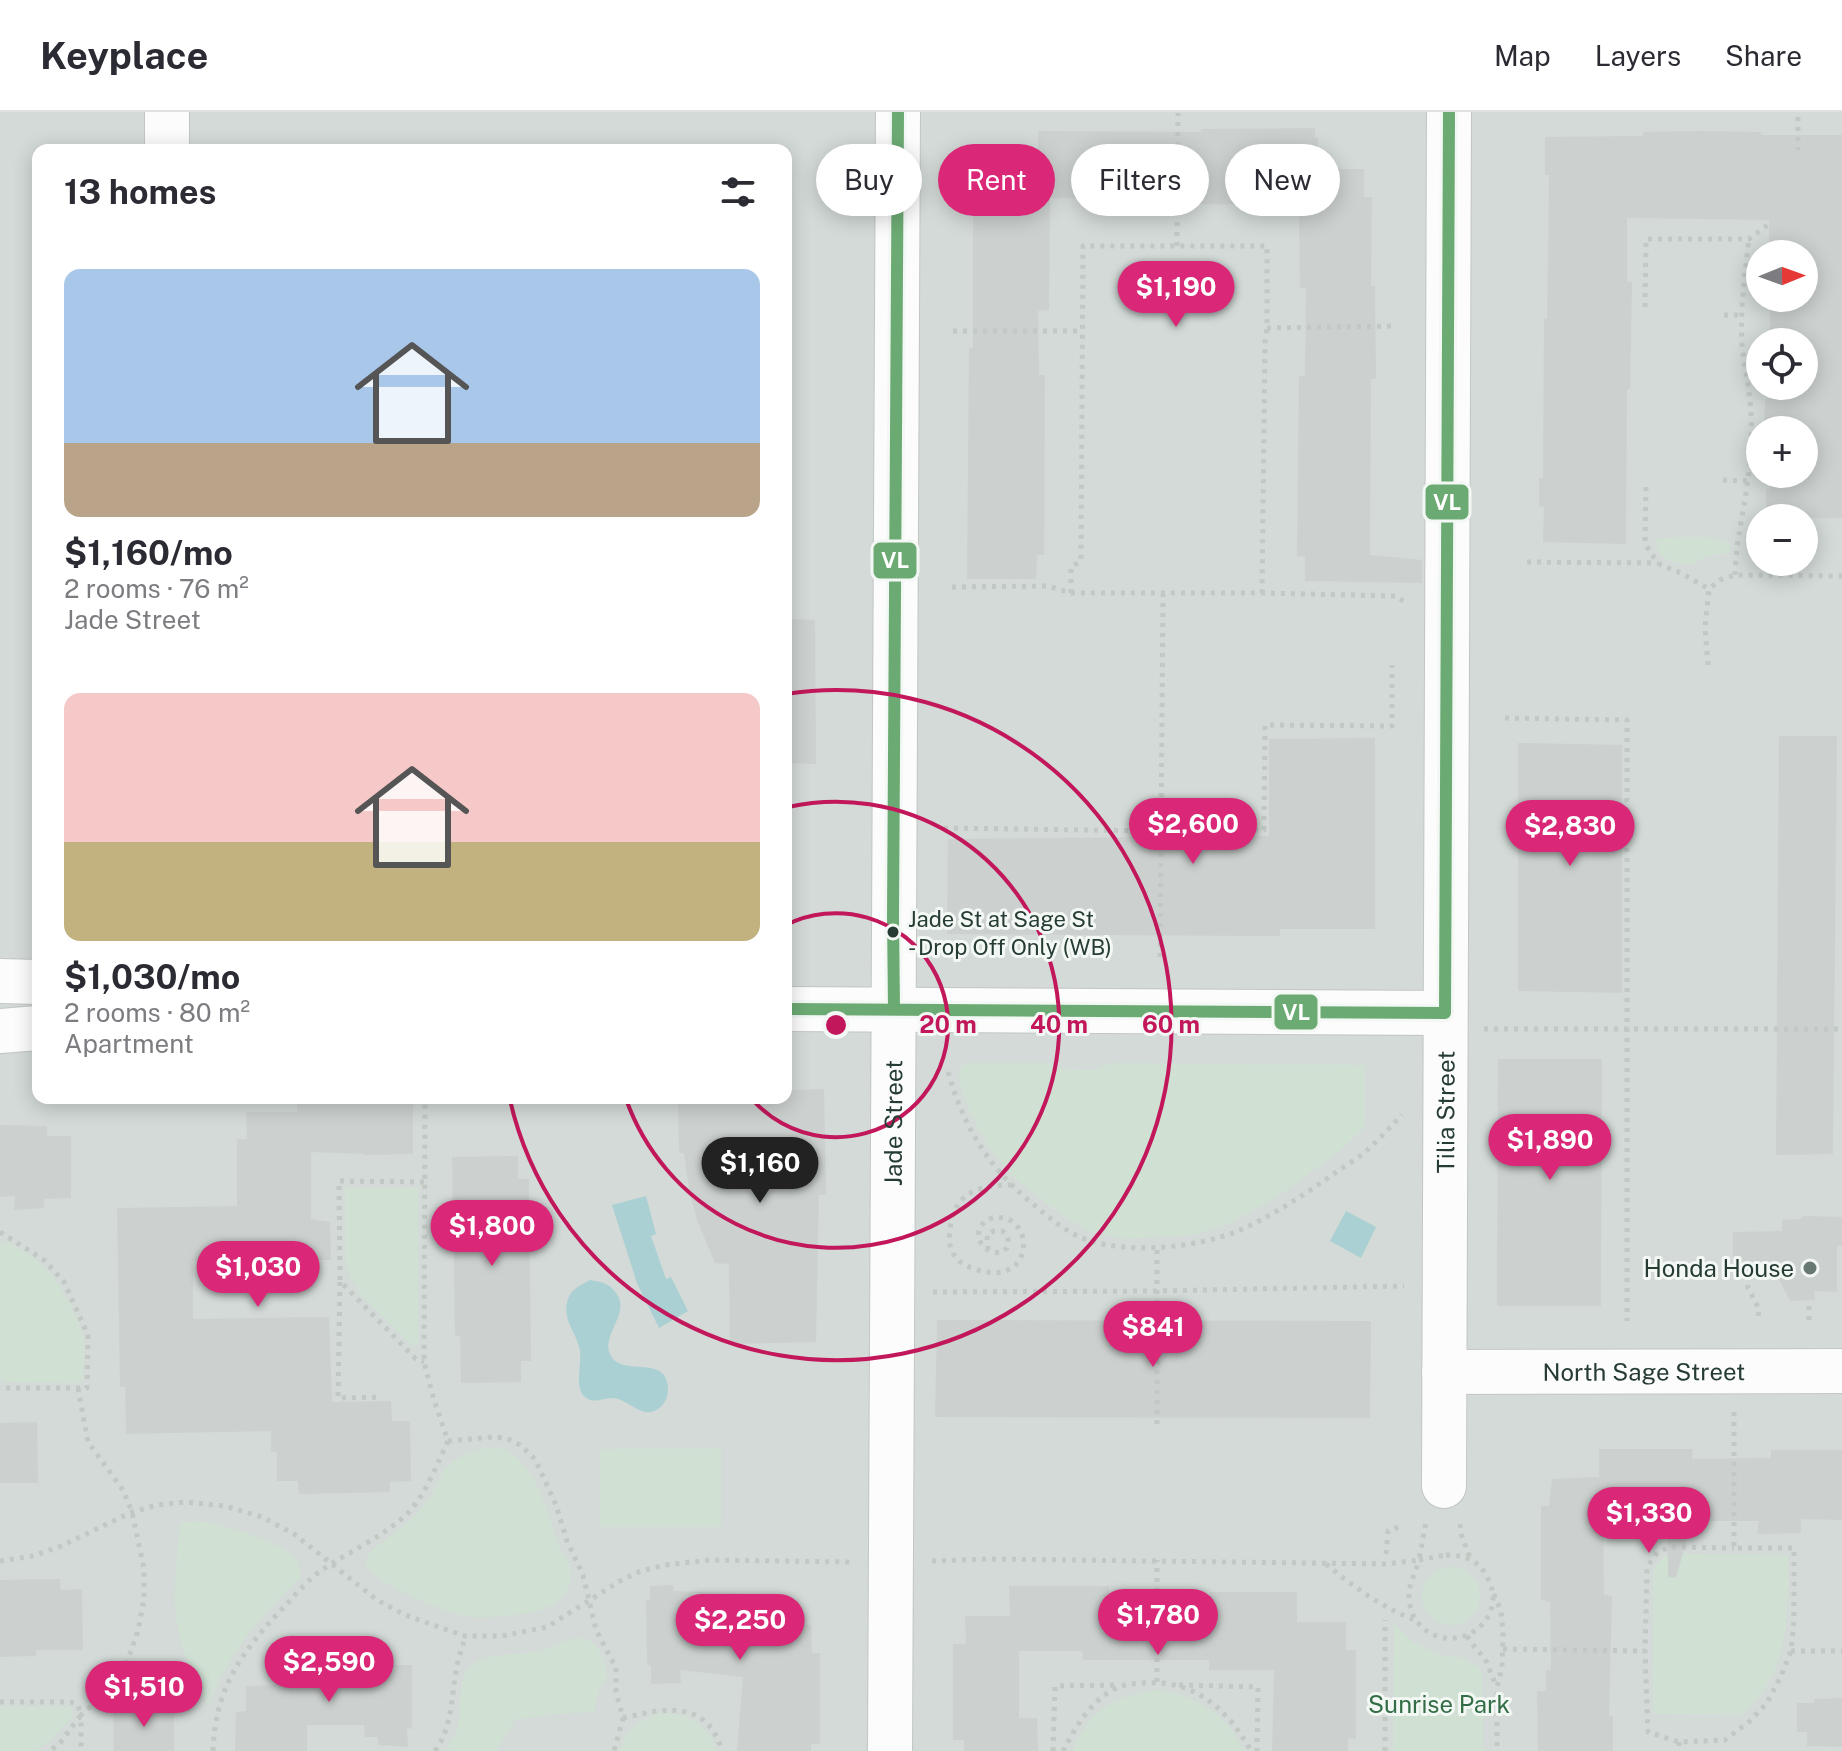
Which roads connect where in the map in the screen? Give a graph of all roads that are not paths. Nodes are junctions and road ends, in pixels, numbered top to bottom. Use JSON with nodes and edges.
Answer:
{"nodes":[{"id":1,"x":167,"y":112,"type":"edge"},
{"id":2,"x":898,"y":112,"type":"edge"},
{"id":3,"x":1449,"y":112,"type":"edge"},
{"id":4,"x":167,"y":144,"type":"edge"},
{"id":5,"x":0,"y":981,"type":"edge"},
{"id":6,"x":32,"y":982,"type":"edge"},
{"id":7,"x":792,"y":1009,"type":"edge"},
{"id":8,"x":894,"y":1009,"type":"junction"},
{"id":9,"x":1464,"y":1021,"type":"junction"},
{"id":10,"x":32,"y":1028,"type":"edge"},
{"id":11,"x":0,"y":1031,"type":"edge"},
{"id":12,"x":1842,"y":1371,"type":"edge"},
{"id":13,"x":1444,"y":1372,"type":"junction"},
{"id":14,"x":1444,"y":1486,"type":"dead end"},
{"id":15,"x":890,"y":1751,"type":"edge"}],
"edges":[{"from":1,"to":4,"type":"street"},
{"from":2,"to":8,"type":"street","name":"Jade Street"},
{"from":3,"to":9,"type":"street","name":"Tilia Street"},
{"from":5,"to":6,"type":"street"},
{"from":7,"to":8,"type":"street"},
{"from":8,"to":9,"type":"street"},
{"from":8,"to":15,"type":"street","name":"Jade Street"},
{"from":9,"to":13,"type":"street","name":"Tilia Street"},
{"from":10,"to":11,"type":"street"},
{"from":12,"to":13,"type":"street","name":"North Sage Street"},
{"from":13,"to":14,"type":"street","name":"Tilia Street"}]}
